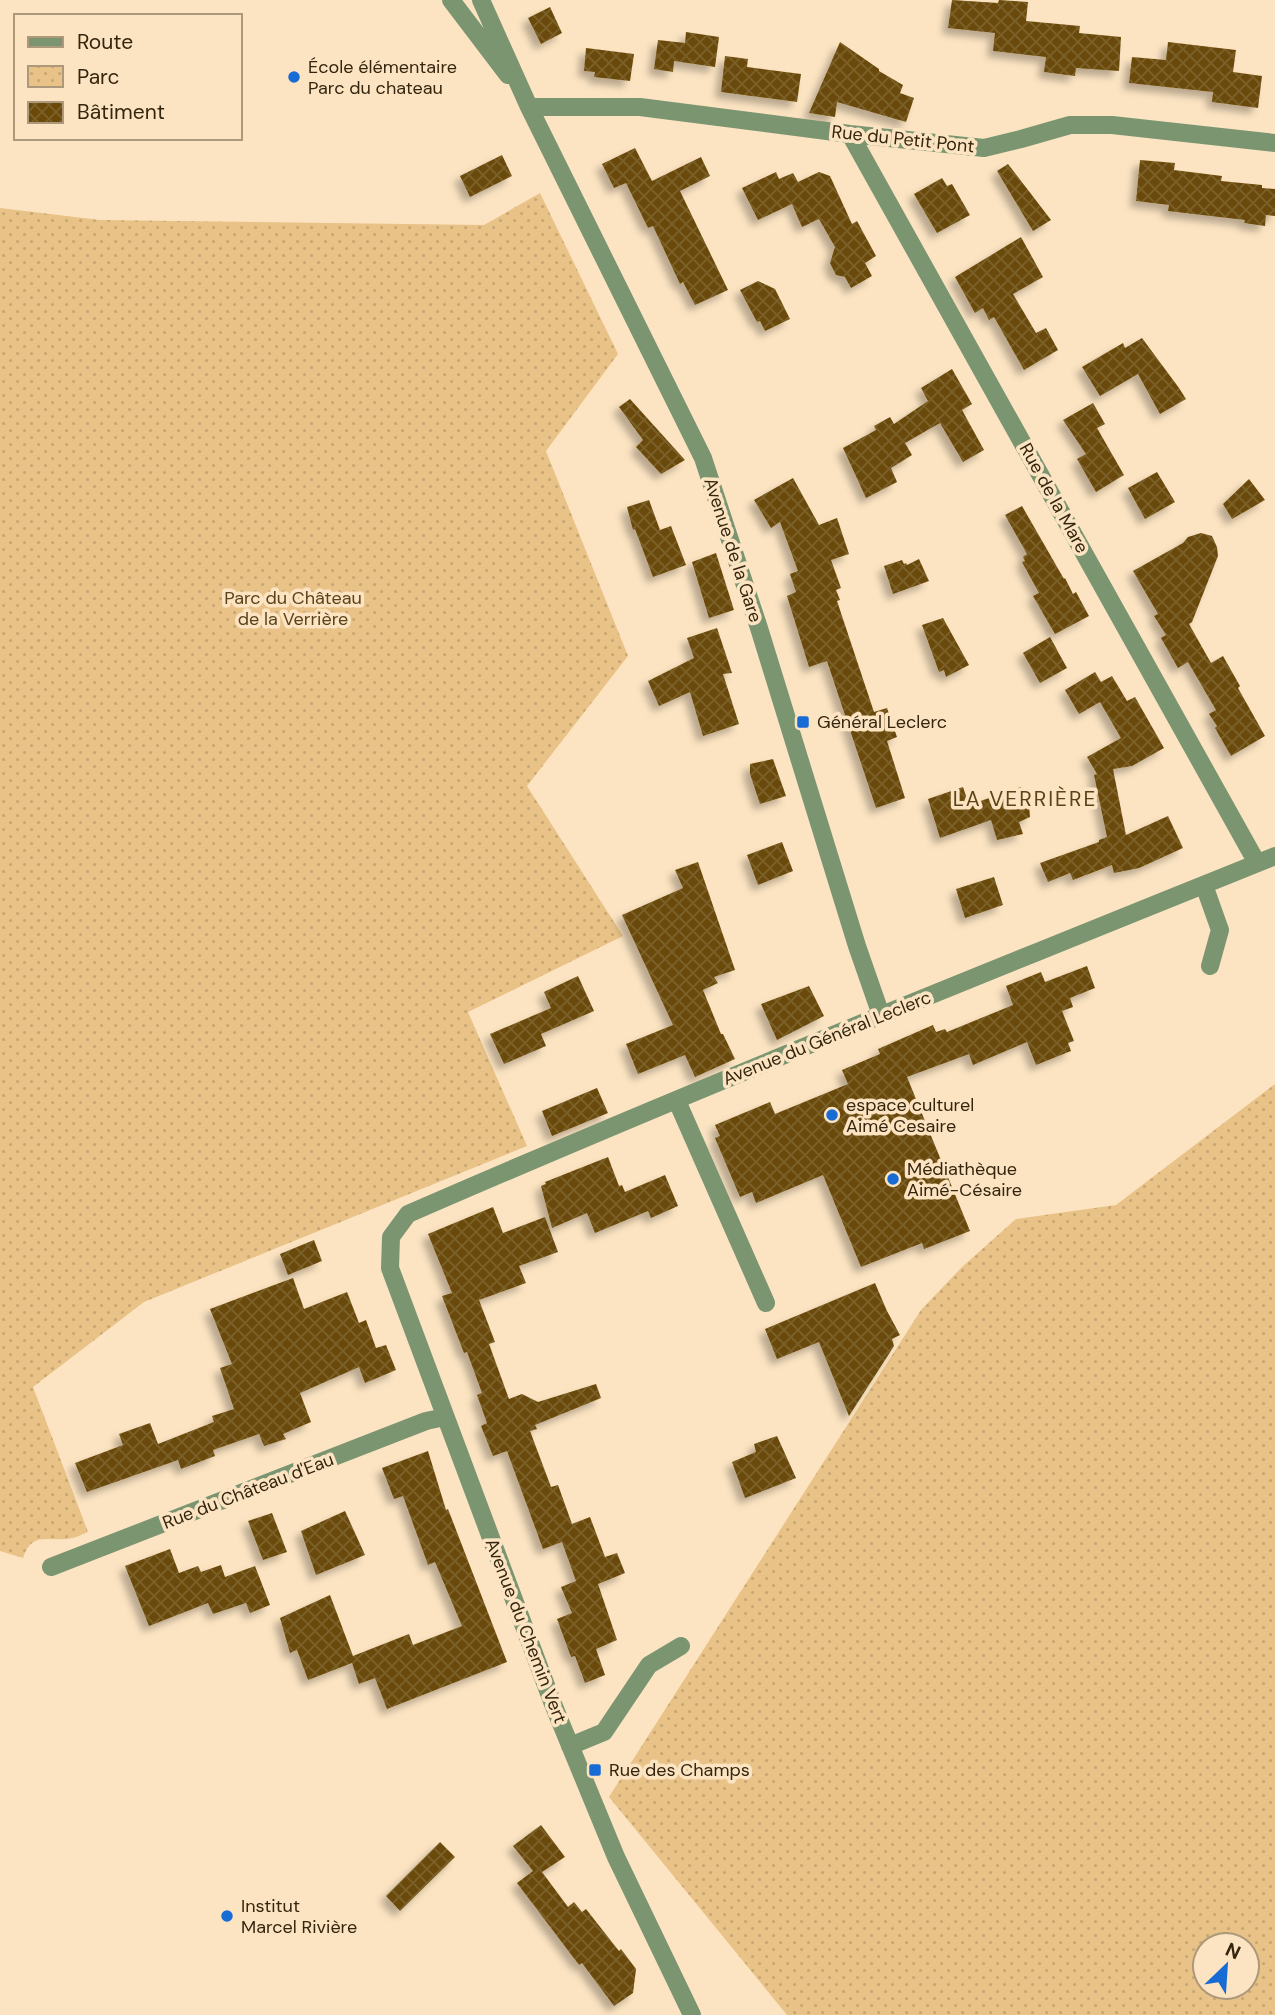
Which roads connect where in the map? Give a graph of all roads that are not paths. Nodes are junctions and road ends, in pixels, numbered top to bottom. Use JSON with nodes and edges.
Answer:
{"nodes":[{"id":1,"x":451,"y":0,"type":"edge"},
{"id":2,"x":481,"y":0,"type":"edge"},
{"id":3,"x":529,"y":107,"type":"junction"},
{"id":4,"x":850,"y":134,"type":"junction"},
{"id":5,"x":1275,"y":143,"type":"edge"},
{"id":6,"x":1275,"y":856,"type":"edge"},
{"id":7,"x":1257,"y":863,"type":"junction"},
{"id":8,"x":1204,"y":885,"type":"junction"},
{"id":9,"x":1210,"y":966,"type":"dead end"},
{"id":10,"x":881,"y":1015,"type":"junction"},
{"id":11,"x":677,"y":1101,"type":"junction"},
{"id":12,"x":391,"y":1237,"type":"joint"},
{"id":13,"x":766,"y":1303,"type":"dead end"},
{"id":14,"x":445,"y":1417,"type":"junction"},
{"id":15,"x":51,"y":1567,"type":"dead end"},
{"id":16,"x":681,"y":1646,"type":"dead end"},
{"id":17,"x":570,"y":1746,"type":"junction"},
{"id":18,"x":688,"y":2014,"type":"edge"}],
"edges":[{"from":1,"to":3,"type":"street","name":"Avenue de la Gare"},
{"from":2,"to":3,"type":"street","name":"Avenue de la Gare"},
{"from":3,"to":4,"type":"street","name":"Rue du Petit Pont"},
{"from":3,"to":10,"type":"street","name":"Avenue de la Gare"},
{"from":4,"to":5,"type":"street","name":"Rue du Petit Pont"},
{"from":4,"to":7,"type":"street","name":"Rue de la Mare"},
{"from":6,"to":7,"type":"street","name":"Avenue du Général Leclerc"},
{"from":7,"to":8,"type":"street","name":"Avenue du Général Leclerc"},
{"from":8,"to":9,"type":"street"},
{"from":8,"to":10,"type":"street","name":"Avenue du Général Leclerc"},
{"from":10,"to":11,"type":"street","name":"Avenue du Général Leclerc"},
{"from":11,"to":12,"type":"street","name":"Avenue du Général Leclerc"},
{"from":11,"to":13,"type":"street"},
{"from":12,"to":14,"type":"street","name":"Avenue du Chemin Vert"},
{"from":14,"to":15,"type":"street","name":"Rue du Château d'Eau"},
{"from":14,"to":17,"type":"street","name":"Avenue du Chemin Vert"},
{"from":16,"to":17,"type":"street"},
{"from":17,"to":18,"type":"street","name":"Avenue du Chemin Vert"}]}
